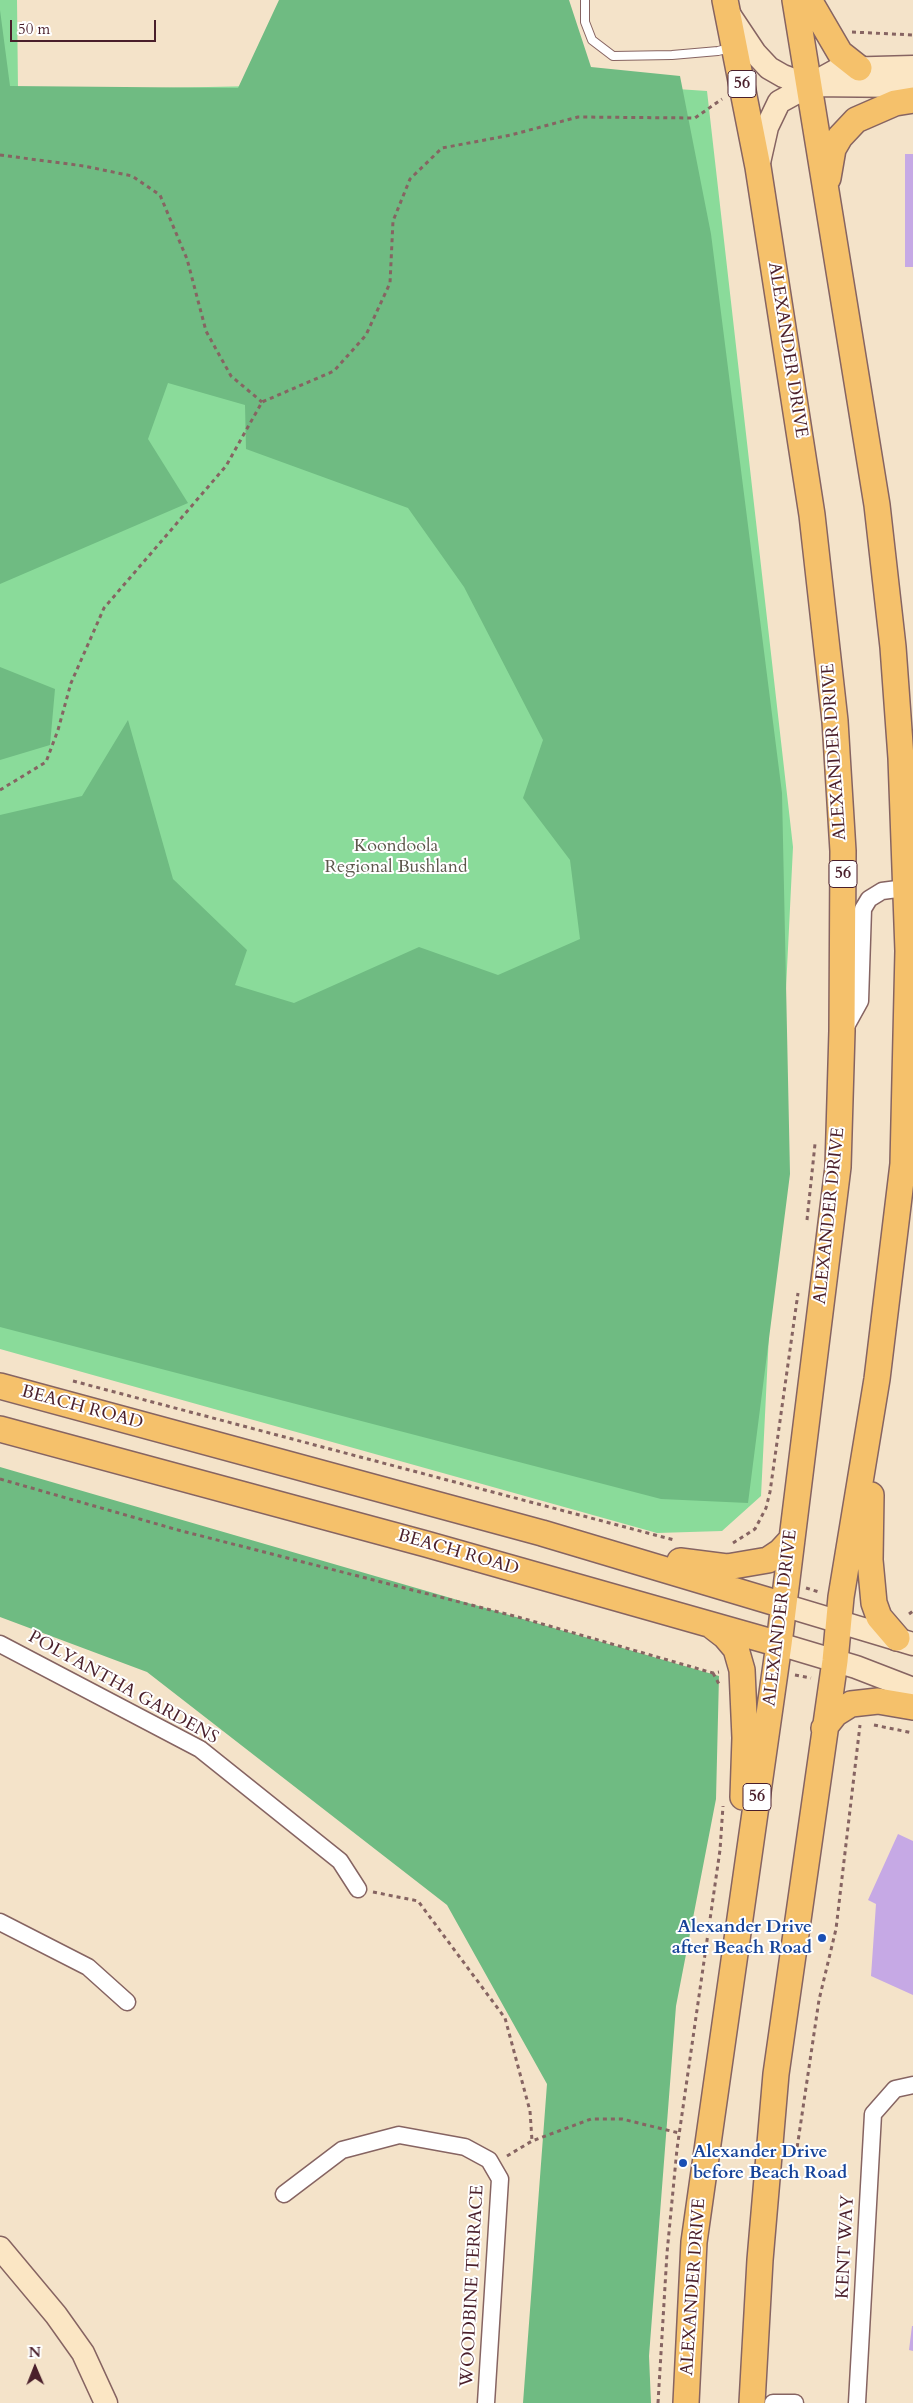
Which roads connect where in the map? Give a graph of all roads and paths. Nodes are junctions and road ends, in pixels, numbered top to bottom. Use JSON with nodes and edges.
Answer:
{"nodes":[{"id":1,"x":585,"y":0,"type":"edge"},
{"id":2,"x":795,"y":0,"type":"edge"},
{"id":3,"x":809,"y":0,"type":"edge"},
{"id":4,"x":726,"y":5,"type":"edge"},
{"id":5,"x":848,"y":28,"type":"dead end"},
{"id":6,"x":913,"y":35,"type":"edge"},
{"id":7,"x":734,"y":47,"type":"junction"},
{"id":8,"x":913,"y":67,"type":"edge"},
{"id":9,"x":859,"y":68,"type":"junction"},
{"id":10,"x":807,"y":85,"type":"junction"},
{"id":11,"x":913,"y":86,"type":"edge"},
{"id":12,"x":913,"y":100,"type":"edge"},
{"id":13,"x":726,"y":106,"type":"dead end"},
{"id":14,"x":0,"y":155,"type":"edge"},
{"id":15,"x":758,"y":167,"type":"junction"},
{"id":16,"x":826,"y":198,"type":"junction"},
{"id":17,"x":262,"y":402,"type":"junction"},
{"id":18,"x":901,"y":758,"type":"junction"},
{"id":19,"x":0,"y":790,"type":"edge"},
{"id":20,"x":913,"y":800,"type":"edge"},
{"id":21,"x":909,"y":888,"type":"edge"},
{"id":22,"x":911,"y":947,"type":"edge"},
{"id":23,"x":842,"y":1032,"type":"junction"},
{"id":24,"x":815,"y":1138,"type":"dead end"},
{"id":25,"x":806,"y":1227,"type":"dead end"},
{"id":26,"x":798,"y":1292,"type":"dead end"},
{"id":27,"x":63,"y":1378,"type":"dead end"},
{"id":28,"x":877,"y":1379,"type":"junction"},
{"id":29,"x":0,"y":1386,"type":"edge"},
{"id":30,"x":0,"y":1429,"type":"edge"},
{"id":31,"x":0,"y":1480,"type":"edge"},
{"id":32,"x":542,"y":1533,"type":"junction"},
{"id":33,"x":792,"y":1539,"type":"junction"},
{"id":34,"x":680,"y":1541,"type":"dead end"},
{"id":35,"x":728,"y":1545,"type":"dead end"},
{"id":36,"x":784,"y":1605,"type":"junction"},
{"id":37,"x":913,"y":1611,"type":"edge"},
{"id":38,"x":909,"y":1614,"type":"dead end"},
{"id":39,"x":840,"y":1621,"type":"junction"},
{"id":40,"x":711,"y":1626,"type":"junction"},
{"id":41,"x":905,"y":1641,"type":"edge"},
{"id":42,"x":0,"y":1644,"type":"edge"},
{"id":43,"x":780,"y":1644,"type":"junction"},
{"id":44,"x":776,"y":1671,"type":"junction"},
{"id":45,"x":834,"y":1672,"type":"junction"},
{"id":46,"x":721,"y":1689,"type":"dead end"},
{"id":47,"x":913,"y":1689,"type":"edge"},
{"id":48,"x":913,"y":1707,"type":"edge"},
{"id":49,"x":860,"y":1722,"type":"dead end"},
{"id":50,"x":824,"y":1728,"type":"junction"},
{"id":51,"x":723,"y":1804,"type":"dead end"},
{"id":52,"x":358,"y":1889,"type":"joint"},
{"id":53,"x":741,"y":1912,"type":"junction"},
{"id":54,"x":0,"y":1922,"type":"edge"},
{"id":55,"x":127,"y":2002,"type":"dead end"},
{"id":56,"x":913,"y":2085,"type":"edge"},
{"id":57,"x":679,"y":2133,"type":"junction"},
{"id":58,"x":532,"y":2141,"type":"junction"},
{"id":59,"x":796,"y":2156,"type":"dead end"},
{"id":60,"x":492,"y":2165,"type":"junction"},
{"id":61,"x":284,"y":2194,"type":"dead end"},
{"id":62,"x":0,"y":2248,"type":"edge"},
{"id":63,"x":106,"y":2403,"type":"edge"},
{"id":64,"x":486,"y":2403,"type":"edge"},
{"id":65,"x":658,"y":2403,"type":"edge"},
{"id":66,"x":686,"y":2403,"type":"edge"},
{"id":67,"x":752,"y":2403,"type":"edge"},
{"id":68,"x":773,"y":2403,"type":"edge"},
{"id":69,"x":795,"y":2403,"type":"edge"},
{"id":70,"x":857,"y":2403,"type":"edge"}],
"edges":[{"from":1,"to":7,"type":"lane"},
{"from":2,"to":10,"type":"main road"},
{"from":3,"to":9,"type":"main road"},
{"from":4,"to":7,"type":"main road","name":"ALEXANDER DRIVE","number":"56"},
{"from":4,"to":10,"type":"street"},
{"from":5,"to":6,"type":"path"},
{"from":7,"to":15,"type":"main road","name":"ALEXANDER DRIVE","number":"56"},
{"from":8,"to":9,"type":"street"},
{"from":9,"to":10,"type":"street"},
{"from":10,"to":11,"type":"street"},
{"from":10,"to":15,"type":"street"},
{"from":10,"to":16,"type":"main road"},
{"from":12,"to":16,"type":"main road"},
{"from":13,"to":17,"type":"path"},
{"from":14,"to":17,"type":"path"},
{"from":15,"to":23,"type":"main road","name":"ALEXANDER DRIVE","number":"56"},
{"from":16,"to":18,"type":"main road"},
{"from":17,"to":19,"type":"path"},
{"from":18,"to":20,"type":"main road"},
{"from":18,"to":21,"type":"main road"},
{"from":21,"to":22,"type":"main road"},
{"from":21,"to":23,"type":"street"},
{"from":22,"to":28,"type":"main road"},
{"from":23,"to":33,"type":"main road","name":"ALEXANDER DRIVE","number":"56"},
{"from":24,"to":25,"type":"path"},
{"from":26,"to":35,"type":"path"},
{"from":27,"to":34,"type":"path"},
{"from":28,"to":39,"type":"main road"},
{"from":28,"to":41,"type":"main road"},
{"from":29,"to":32,"type":"main road","name":"BEACH ROAD"},
{"from":30,"to":40,"type":"main road","name":"BEACH ROAD"},
{"from":31,"to":46,"type":"path"},
{"from":32,"to":33,"type":"main road"},
{"from":32,"to":36,"type":"main road","name":"BEACH ROAD"},
{"from":33,"to":36,"type":"main road","name":"ALEXANDER DRIVE","number":"56"},
{"from":36,"to":39,"type":"street","name":"BEACH ROAD"},
{"from":36,"to":43,"type":"main road","name":"ALEXANDER DRIVE","number":"56"},
{"from":37,"to":38,"type":"path"},
{"from":39,"to":41,"type":"street","name":"BEACH ROAD"},
{"from":39,"to":45,"type":"main road"},
{"from":40,"to":43,"type":"main road","name":"BEACH ROAD"},
{"from":40,"to":53,"type":"main road"},
{"from":42,"to":52,"type":"street","name":"POLYANTHA GARDENS"},
{"from":43,"to":44,"type":"main road","name":"ALEXANDER DRIVE","number":"56"},
{"from":43,"to":45,"type":"street","name":"BEACH ROAD"},
{"from":44,"to":45,"type":"path"},
{"from":44,"to":53,"type":"main road","name":"ALEXANDER DRIVE","number":"56"},
{"from":45,"to":47,"type":"street","name":"BEACH ROAD"},
{"from":45,"to":50,"type":"main road"},
{"from":48,"to":50,"type":"main road"},
{"from":49,"to":59,"type":"path"},
{"from":50,"to":67,"type":"main road"},
{"from":51,"to":57,"type":"path"},
{"from":52,"to":58,"type":"path"},
{"from":53,"to":66,"type":"main road","name":"ALEXANDER DRIVE","number":"56"},
{"from":54,"to":55,"type":"street"},
{"from":56,"to":70,"type":"street","name":"KENT WAY"},
{"from":57,"to":58,"type":"path"},
{"from":57,"to":65,"type":"path"},
{"from":58,"to":60,"type":"path"},
{"from":60,"to":61,"type":"street","name":"WOODBINE TERRACE"},
{"from":60,"to":64,"type":"street","name":"WOODBINE TERRACE"},
{"from":62,"to":63,"type":"street"},
{"from":68,"to":69,"type":"street"}]}
